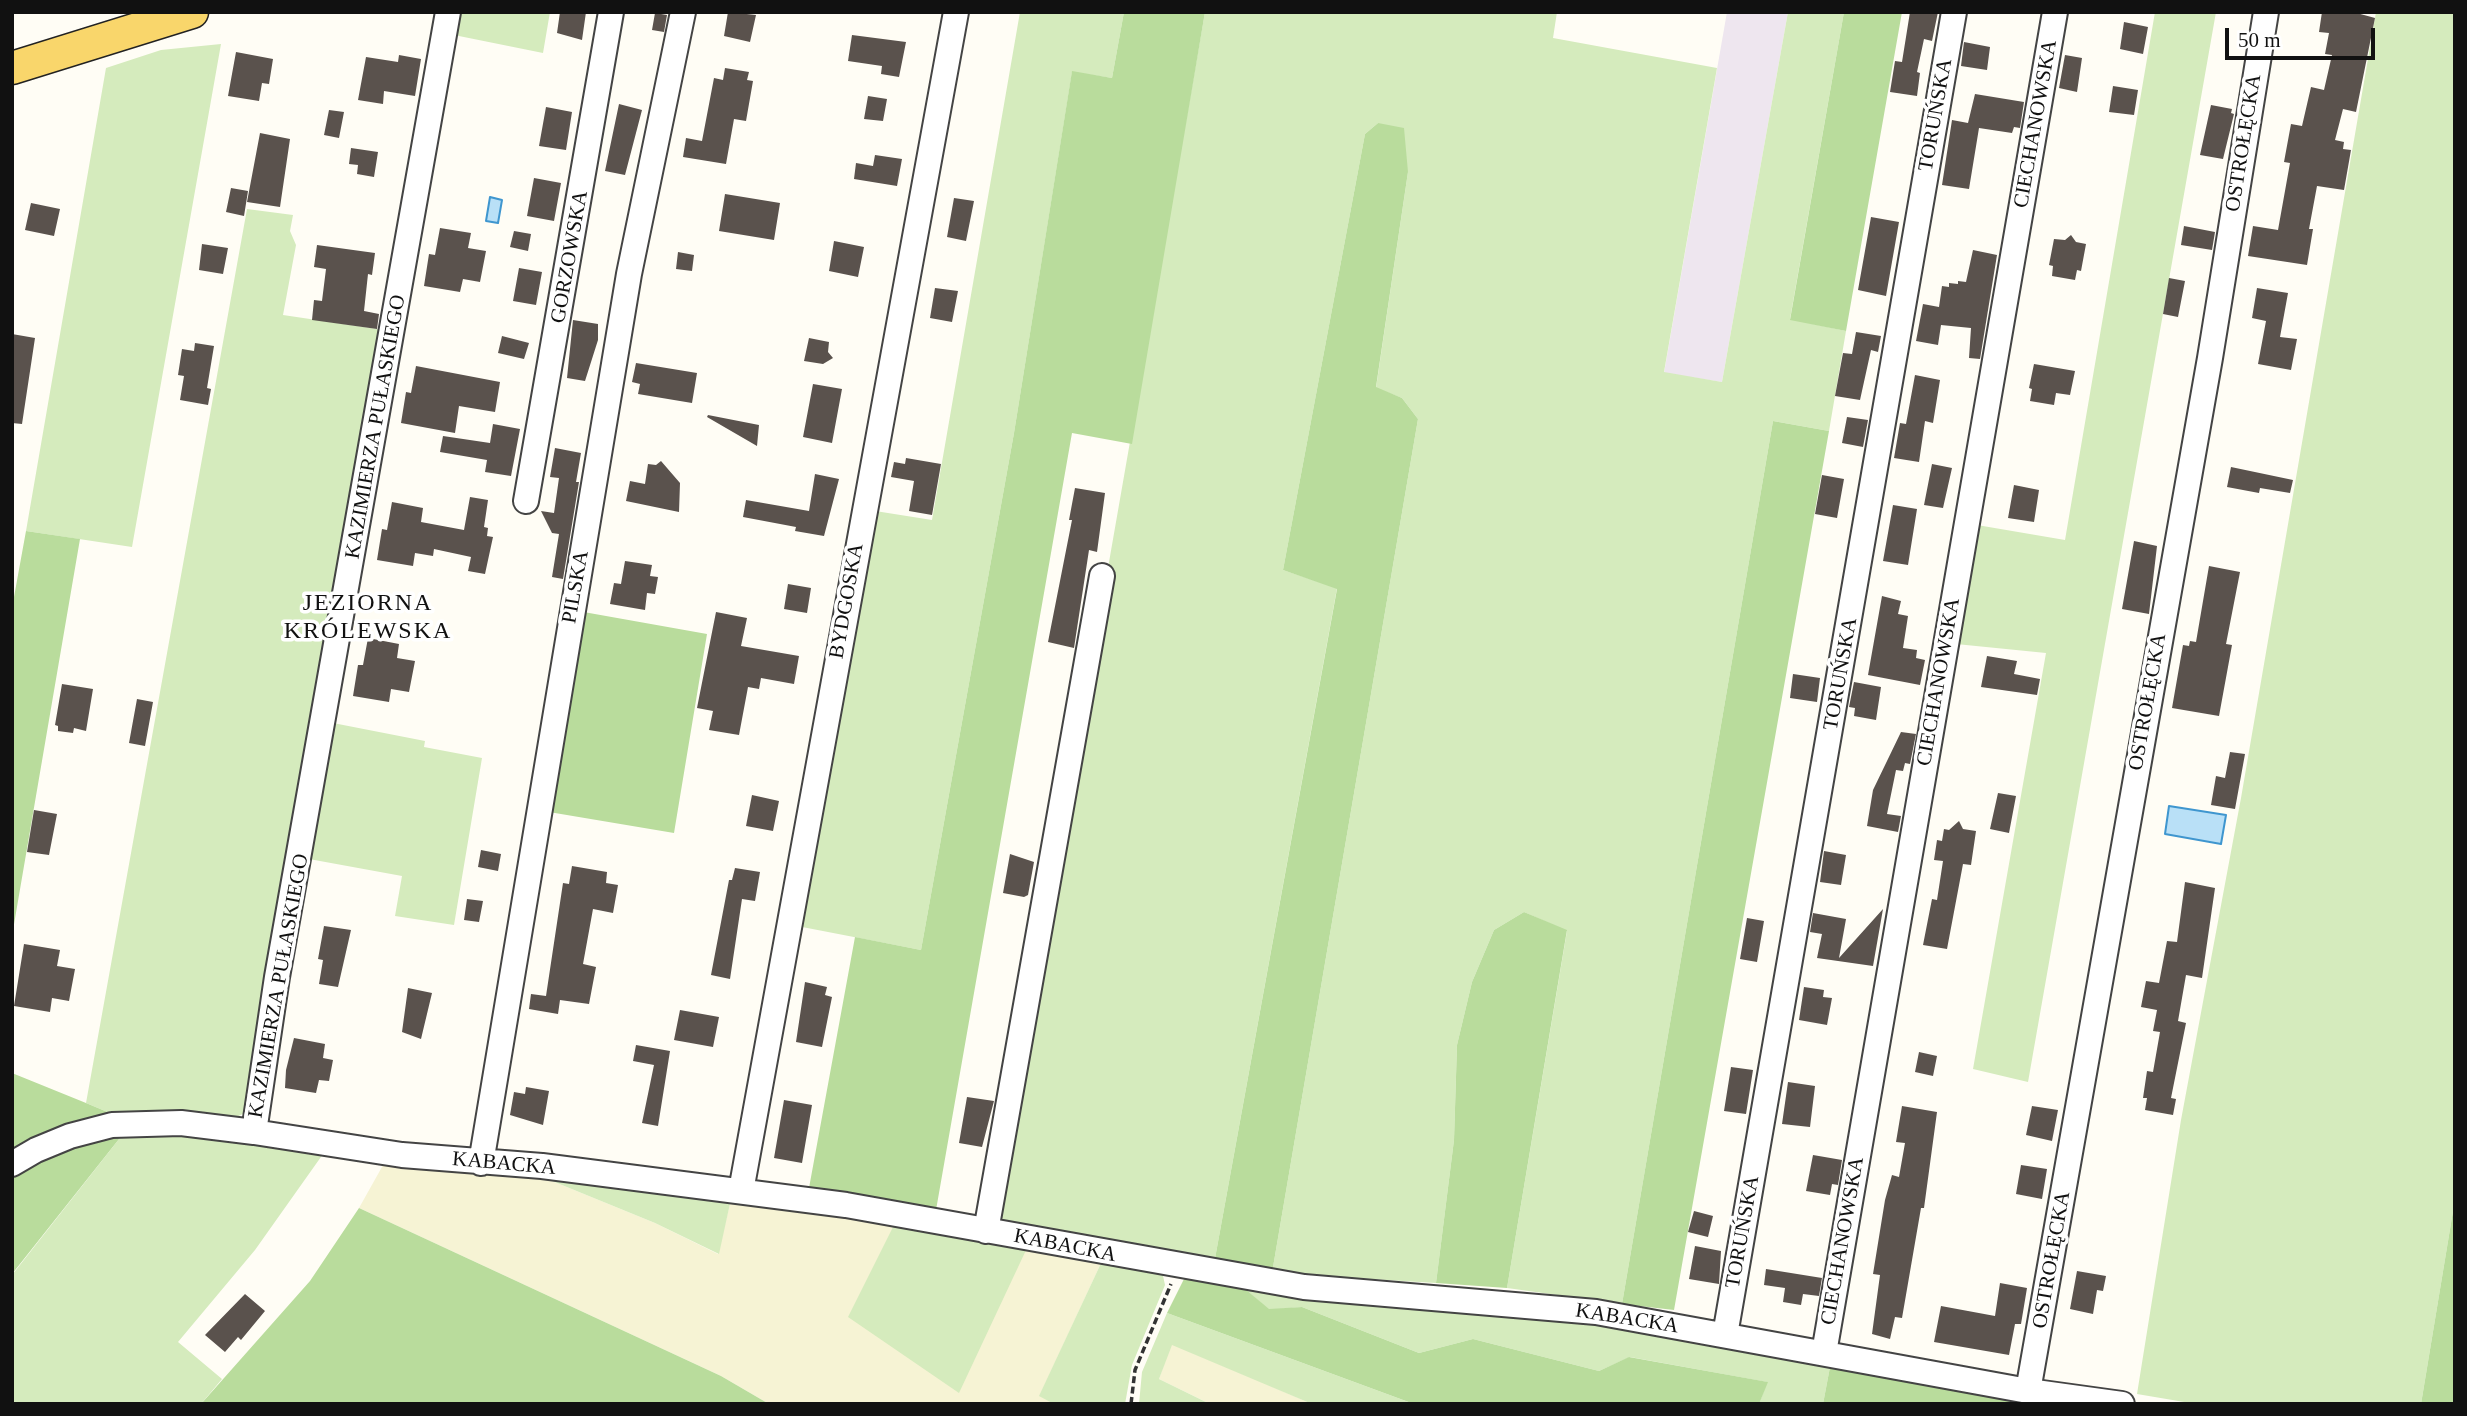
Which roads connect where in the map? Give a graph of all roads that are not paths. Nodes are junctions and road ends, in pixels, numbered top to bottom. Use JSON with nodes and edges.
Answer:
{"nodes":[{"id":1,"x":192,"y":12,"type":"edge"},
{"id":2,"x":448,"y":12,"type":"edge"},
{"id":3,"x":611,"y":12,"type":"edge"},
{"id":4,"x":682,"y":12,"type":"edge"},
{"id":5,"x":956,"y":12,"type":"edge"},
{"id":6,"x":1954,"y":12,"type":"edge"},
{"id":7,"x":2055,"y":12,"type":"edge"},
{"id":8,"x":2266,"y":12,"type":"edge"},
{"id":9,"x":12,"y":68,"type":"edge"},
{"id":10,"x":526,"y":500,"type":"dead end"},
{"id":11,"x":1102,"y":576,"type":"dead end"},
{"id":12,"x":254,"y":1132,"type":"junction"},
{"id":13,"x":481,"y":1163,"type":"junction"},
{"id":14,"x":12,"y":1164,"type":"edge"},
{"id":15,"x":741,"y":1191,"type":"junction"},
{"id":16,"x":986,"y":1231,"type":"junction"},
{"id":17,"x":1725,"y":1335,"type":"junction"},
{"id":18,"x":1824,"y":1353,"type":"junction"},
{"id":19,"x":2028,"y":1391,"type":"junction"},
{"id":20,"x":2122,"y":1404,"type":"edge"}],
"edges":[{"from":1,"to":9,"type":"main road"},
{"from":2,"to":12,"type":"street","name":"KAZIMIERZA PUŁASKIEGO"},
{"from":3,"to":10,"type":"street","name":"GORZOWSKA"},
{"from":4,"to":13,"type":"street","name":"PILSKA"},
{"from":5,"to":15,"type":"street","name":"BYDGOSKA"},
{"from":6,"to":17,"type":"street","name":"TORUŃSKA"},
{"from":7,"to":18,"type":"street","name":"CIECHANOWSKA"},
{"from":8,"to":19,"type":"street","name":"OSTROŁĘCKA"},
{"from":11,"to":16,"type":"street"},
{"from":12,"to":13,"type":"street","name":"KABACKA"},
{"from":12,"to":14,"type":"street","name":"KABACKA"},
{"from":13,"to":15,"type":"street","name":"KABACKA"},
{"from":15,"to":16,"type":"street","name":"KABACKA"},
{"from":16,"to":17,"type":"street","name":"KABACKA"},
{"from":17,"to":18,"type":"street","name":"KABACKA"},
{"from":18,"to":19,"type":"street","name":"KABACKA"},
{"from":19,"to":20,"type":"street","name":"KABACKA"}]}
